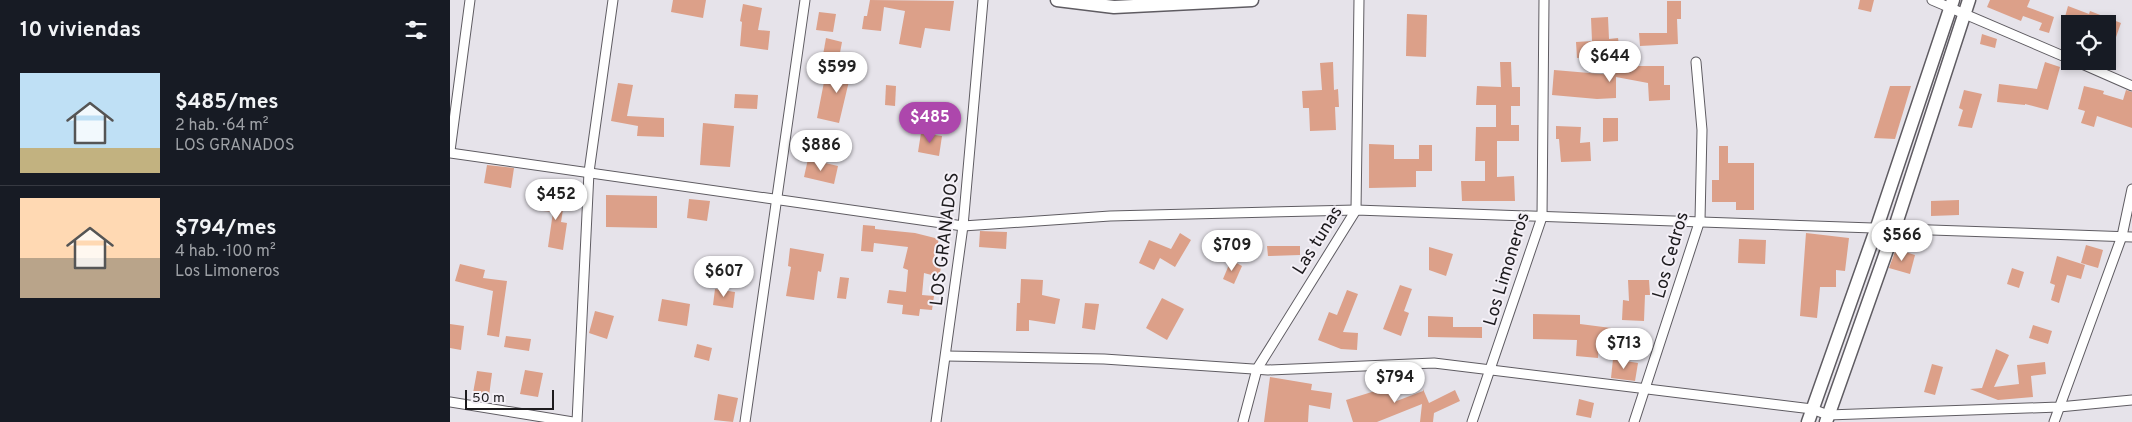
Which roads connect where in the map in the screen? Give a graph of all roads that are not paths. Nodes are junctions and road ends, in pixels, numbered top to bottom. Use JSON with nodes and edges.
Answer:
{"nodes":[{"id":1,"x":470,"y":0,"type":"edge"},
{"id":2,"x":614,"y":0,"type":"edge"},
{"id":3,"x":805,"y":0,"type":"edge"},
{"id":4,"x":983,"y":0,"type":"edge"},
{"id":5,"x":1057,"y":0,"type":"edge"},
{"id":6,"x":1252,"y":0,"type":"edge"},
{"id":7,"x":1359,"y":0,"type":"edge"},
{"id":8,"x":1544,"y":0,"type":"edge"},
{"id":9,"x":1932,"y":0,"type":"edge"},
{"id":10,"x":1969,"y":0,"type":"edge"},
{"id":11,"x":1137,"y":3,"type":"edge"},
{"id":12,"x":1952,"y":4,"type":"edge"},
{"id":13,"x":1965,"y":14,"type":"junction"},
{"id":14,"x":2061,"y":55,"type":"edge"},
{"id":15,"x":1696,"y":62,"type":"dead end"},
{"id":16,"x":2095,"y":70,"type":"edge"},
{"id":17,"x":2132,"y":86,"type":"edge"},
{"id":18,"x":450,"y":152,"type":"edge"},
{"id":19,"x":589,"y":172,"type":"junction"},
{"id":20,"x":2132,"y":190,"type":"edge"},
{"id":21,"x":777,"y":199,"type":"junction"},
{"id":22,"x":1356,"y":210,"type":"junction"},
{"id":23,"x":1542,"y":217,"type":"junction"},
{"id":24,"x":1700,"y":220,"type":"junction"},
{"id":25,"x":963,"y":226,"type":"junction"},
{"id":26,"x":1877,"y":227,"type":"junction"},
{"id":27,"x":1895,"y":227,"type":"junction"},
{"id":28,"x":2122,"y":236,"type":"junction"},
{"id":29,"x":2132,"y":236,"type":"edge"},
{"id":30,"x":946,"y":356,"type":"junction"},
{"id":31,"x":1257,"y":369,"type":"junction"},
{"id":32,"x":1491,"y":370,"type":"junction"},
{"id":33,"x":1646,"y":388,"type":"junction"},
{"id":34,"x":2132,"y":400,"type":"edge"},
{"id":35,"x":450,"y":402,"type":"edge"},
{"id":36,"x":2059,"y":407,"type":"junction"},
{"id":37,"x":1812,"y":410,"type":"junction"},
{"id":38,"x":1827,"y":418,"type":"edge"},
{"id":39,"x":573,"y":422,"type":"edge"},
{"id":40,"x":577,"y":422,"type":"edge"},
{"id":41,"x":745,"y":422,"type":"edge"},
{"id":42,"x":936,"y":422,"type":"edge"},
{"id":43,"x":1243,"y":422,"type":"edge"},
{"id":44,"x":1472,"y":422,"type":"edge"},
{"id":45,"x":1634,"y":422,"type":"edge"},
{"id":46,"x":1808,"y":422,"type":"edge"},
{"id":47,"x":2054,"y":422,"type":"edge"}],
"edges":[{"from":1,"to":18,"type":"street"},
{"from":2,"to":19,"type":"street"},
{"from":3,"to":21,"type":"street"},
{"from":4,"to":25,"type":"street","name":"LOS GRANADOS"},
{"from":5,"to":11,"type":"main road"},
{"from":6,"to":11,"type":"main road"},
{"from":7,"to":22,"type":"street","name":"Las tunas"},
{"from":8,"to":23,"type":"street","name":"Los Limoneros"},
{"from":9,"to":12,"type":"street"},
{"from":10,"to":13,"type":"main road"},
{"from":12,"to":13,"type":"street"},
{"from":12,"to":26,"type":"main road"},
{"from":13,"to":14,"type":"street"},
{"from":13,"to":27,"type":"main road"},
{"from":15,"to":24,"type":"street","name":"Los Cedros"},
{"from":16,"to":17,"type":"street"},
{"from":18,"to":19,"type":"street"},
{"from":19,"to":21,"type":"street"},
{"from":19,"to":40,"type":"street"},
{"from":20,"to":28,"type":"street"},
{"from":21,"to":25,"type":"street"},
{"from":21,"to":41,"type":"street"},
{"from":22,"to":23,"type":"street"},
{"from":22,"to":25,"type":"street"},
{"from":22,"to":31,"type":"street","name":"Las tunas"},
{"from":23,"to":24,"type":"street"},
{"from":23,"to":32,"type":"street","name":"Los Limoneros"},
{"from":24,"to":26,"type":"street"},
{"from":24,"to":33,"type":"street","name":"Los Cedros"},
{"from":25,"to":30,"type":"street","name":"LOS GRANADOS"},
{"from":26,"to":27,"type":"street"},
{"from":26,"to":37,"type":"main road"},
{"from":27,"to":28,"type":"street"},
{"from":27,"to":38,"type":"main road"},
{"from":28,"to":29,"type":"street"},
{"from":28,"to":36,"type":"street"},
{"from":30,"to":31,"type":"street"},
{"from":30,"to":42,"type":"street","name":"LOS GRANADOS"},
{"from":31,"to":32,"type":"street"},
{"from":31,"to":43,"type":"street","name":"Las tunas"},
{"from":32,"to":33,"type":"street"},
{"from":32,"to":44,"type":"street","name":"Los Limoneros"},
{"from":33,"to":37,"type":"street"},
{"from":33,"to":45,"type":"street","name":"Los Cedros"},
{"from":34,"to":36,"type":"street"},
{"from":35,"to":39,"type":"street"},
{"from":36,"to":38,"type":"street"},
{"from":36,"to":47,"type":"street"},
{"from":37,"to":38,"type":"street"},
{"from":37,"to":46,"type":"main road"}]}
